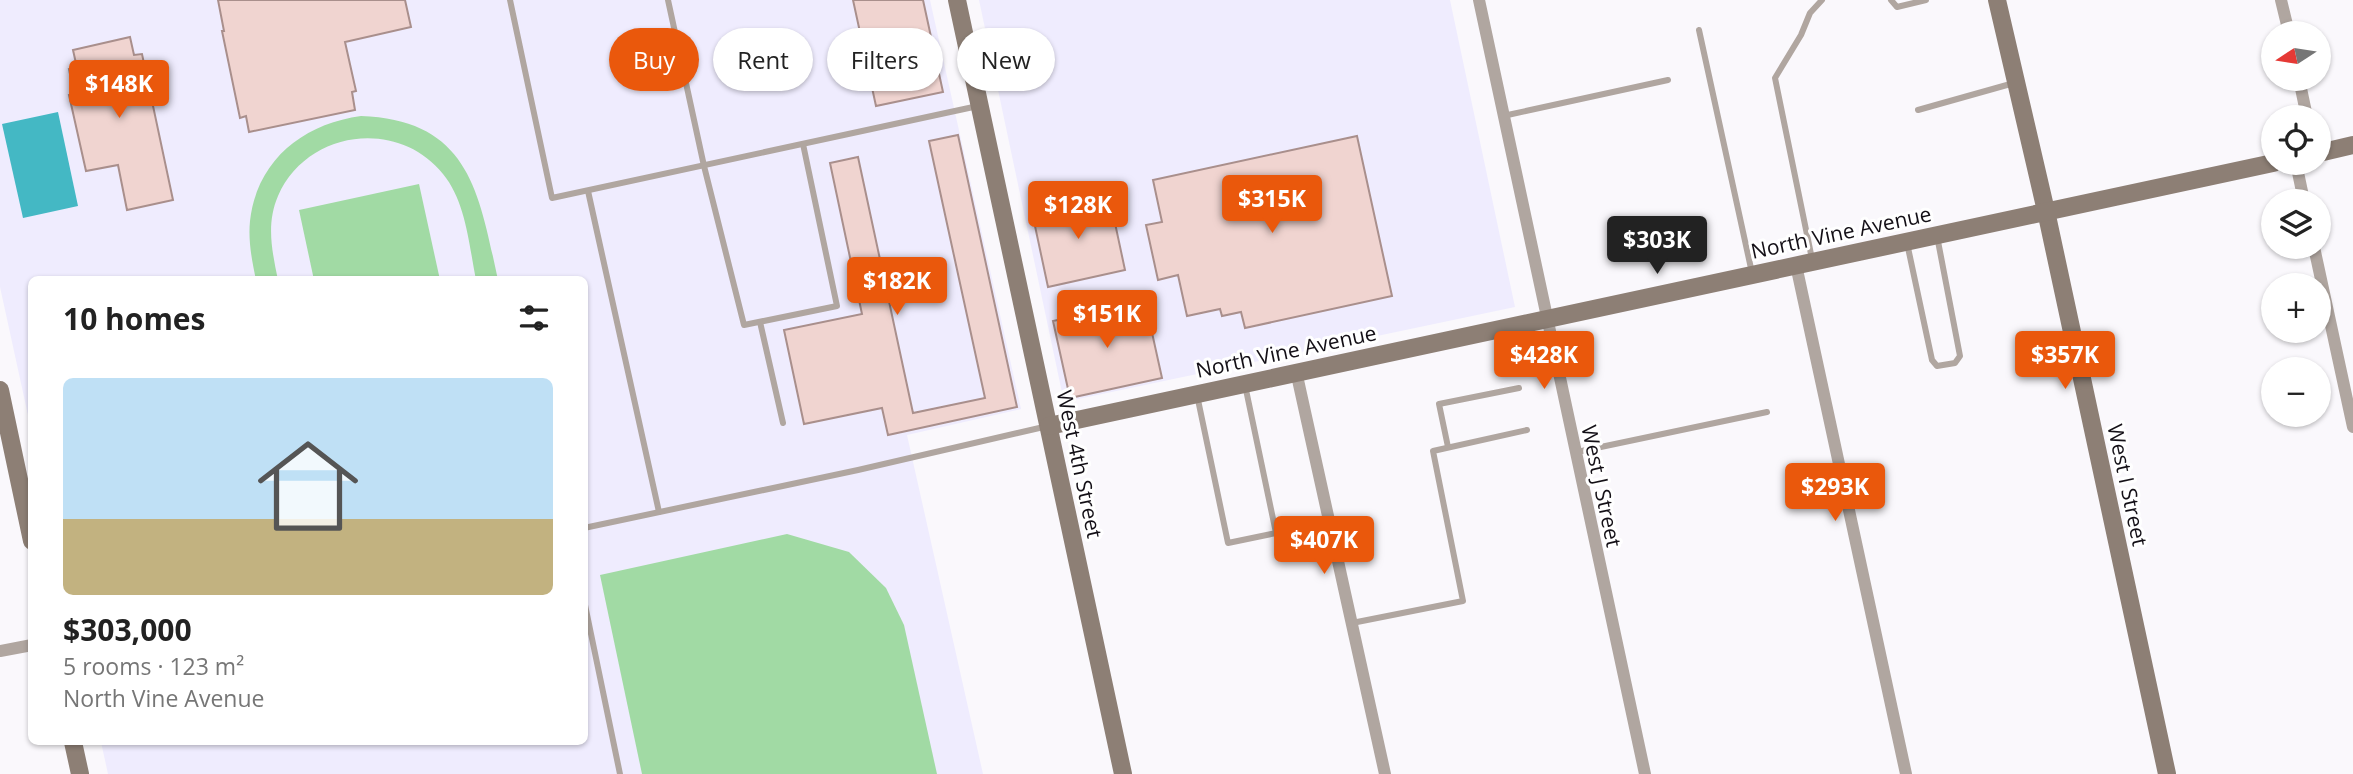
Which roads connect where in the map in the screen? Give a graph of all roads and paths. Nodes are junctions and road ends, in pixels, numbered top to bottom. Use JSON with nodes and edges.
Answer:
{"nodes":[{"id":1,"x":510,"y":0,"type":"edge"},
{"id":2,"x":668,"y":0,"type":"edge"},
{"id":3,"x":957,"y":0,"type":"edge"},
{"id":4,"x":1479,"y":0,"type":"edge"},
{"id":5,"x":1822,"y":0,"type":"edge"},
{"id":6,"x":1891,"y":0,"type":"edge"},
{"id":7,"x":1926,"y":0,"type":"edge"},
{"id":8,"x":1997,"y":0,"type":"edge"},
{"id":9,"x":2281,"y":0,"type":"edge"},
{"id":10,"x":2286,"y":21,"type":"edge"},
{"id":11,"x":1699,"y":30,"type":"dead end"},
{"id":12,"x":1668,"y":80,"type":"dead end"},
{"id":13,"x":2016,"y":83,"type":"junction"},
{"id":14,"x":980,"y":106,"type":"junction"},
{"id":15,"x":1918,"y":110,"type":"dead end"},
{"id":16,"x":1503,"y":116,"type":"junction"},
{"id":17,"x":803,"y":144,"type":"junction"},
{"id":18,"x":2353,"y":145,"type":"edge"},
{"id":19,"x":2331,"y":150,"type":"edge"},
{"id":20,"x":704,"y":166,"type":"junction"},
{"id":21,"x":2261,"y":166,"type":"edge"},
{"id":22,"x":588,"y":191,"type":"junction"},
{"id":23,"x":2046,"y":211,"type":"junction"},
{"id":24,"x":1937,"y":234,"type":"junction"},
{"id":25,"x":1907,"y":241,"type":"junction"},
{"id":26,"x":2317,"y":259,"type":"edge"},
{"id":27,"x":1804,"y":263,"type":"junction"},
{"id":28,"x":1752,"y":274,"type":"junction"},
{"id":29,"x":1546,"y":320,"type":"junction"},
{"id":30,"x":760,"y":322,"type":"junction"},
{"id":31,"x":1296,"y":371,"type":"junction"},
{"id":32,"x":1245,"y":383,"type":"junction"},
{"id":33,"x":1518,"y":388,"type":"dead end"},
{"id":34,"x":0,"y":390,"type":"edge"},
{"id":35,"x":1196,"y":393,"type":"junction"},
{"id":36,"x":1767,"y":412,"type":"dead end"},
{"id":37,"x":783,"y":423,"type":"dead end"},
{"id":38,"x":1049,"y":426,"type":"junction"},
{"id":39,"x":2353,"y":428,"type":"edge"},
{"id":40,"x":1527,"y":430,"type":"dead end"},
{"id":41,"x":1448,"y":447,"type":"junction"},
{"id":42,"x":1575,"y":453,"type":"junction"},
{"id":43,"x":659,"y":512,"type":"junction"},
{"id":44,"x":28,"y":522,"type":"edge"},
{"id":45,"x":1329,"y":522,"type":"junction"},
{"id":46,"x":588,"y":527,"type":"edge"},
{"id":47,"x":1276,"y":533,"type":"junction"},
{"id":48,"x":588,"y":619,"type":"edge"},
{"id":49,"x":1352,"y":623,"type":"junction"},
{"id":50,"x":28,"y":646,"type":"edge"},
{"id":51,"x":0,"y":652,"type":"edge"},
{"id":52,"x":74,"y":745,"type":"edge"},
{"id":53,"x":80,"y":774,"type":"edge"},
{"id":54,"x":620,"y":774,"type":"edge"},
{"id":55,"x":1123,"y":774,"type":"edge"},
{"id":56,"x":1385,"y":774,"type":"edge"},
{"id":57,"x":1645,"y":774,"type":"edge"},
{"id":58,"x":1906,"y":774,"type":"edge"},
{"id":59,"x":2167,"y":774,"type":"edge"}],
"edges":[{"from":1,"to":22,"type":"lane"},
{"from":2,"to":20,"type":"lane"},
{"from":3,"to":14,"type":"street","name":"West 4th Street"},
{"from":4,"to":16,"type":"street","name":"West J Street"},
{"from":5,"to":27,"type":"lane"},
{"from":6,"to":7,"type":"lane"},
{"from":8,"to":13,"type":"street","name":"West I Street"},
{"from":9,"to":10,"type":"street"},
{"from":11,"to":28,"type":"lane"},
{"from":12,"to":16,"type":"lane"},
{"from":13,"to":15,"type":"lane"},
{"from":13,"to":23,"type":"street","name":"West I Street"},
{"from":14,"to":17,"type":"lane"},
{"from":14,"to":38,"type":"street","name":"West 4th Street"},
{"from":16,"to":29,"type":"street","name":"West J Street"},
{"from":17,"to":20,"type":"lane"},
{"from":17,"to":30,"type":"lane"},
{"from":18,"to":19,"type":"street"},
{"from":20,"to":22,"type":"lane"},
{"from":20,"to":30,"type":"lane"},
{"from":21,"to":23,"type":"street","name":"North Vine Avenue"},
{"from":22,"to":43,"type":"lane"},
{"from":23,"to":24,"type":"street","name":"North Vine Avenue"},
{"from":23,"to":59,"type":"street","name":"West I Street"},
{"from":24,"to":25,"type":"street","name":"North Vine Avenue"},
{"from":24,"to":25,"type":"lane"},
{"from":25,"to":27,"type":"street","name":"North Vine Avenue"},
{"from":26,"to":39,"type":"street"},
{"from":27,"to":28,"type":"street","name":"North Vine Avenue"},
{"from":27,"to":58,"type":"street"},
{"from":28,"to":29,"type":"street","name":"North Vine Avenue"},
{"from":29,"to":31,"type":"street","name":"North Vine Avenue"},
{"from":29,"to":42,"type":"street","name":"West J Street"},
{"from":30,"to":37,"type":"lane"},
{"from":31,"to":32,"type":"street","name":"North Vine Avenue"},
{"from":31,"to":45,"type":"street"},
{"from":32,"to":35,"type":"street","name":"North Vine Avenue"},
{"from":32,"to":47,"type":"lane"},
{"from":33,"to":41,"type":"lane"},
{"from":34,"to":44,"type":"street"},
{"from":35,"to":38,"type":"street","name":"North Vine Avenue"},
{"from":35,"to":47,"type":"lane"},
{"from":36,"to":42,"type":"lane"},
{"from":38,"to":43,"type":"lane"},
{"from":38,"to":55,"type":"street","name":"West 4th Street"},
{"from":40,"to":41,"type":"lane"},
{"from":41,"to":49,"type":"lane"},
{"from":42,"to":57,"type":"street","name":"West J Street"},
{"from":43,"to":46,"type":"lane"},
{"from":45,"to":47,"type":"lane"},
{"from":45,"to":49,"type":"street"},
{"from":48,"to":54,"type":"lane"},
{"from":49,"to":56,"type":"street"},
{"from":50,"to":51,"type":"street"},
{"from":52,"to":53,"type":"street"}]}
